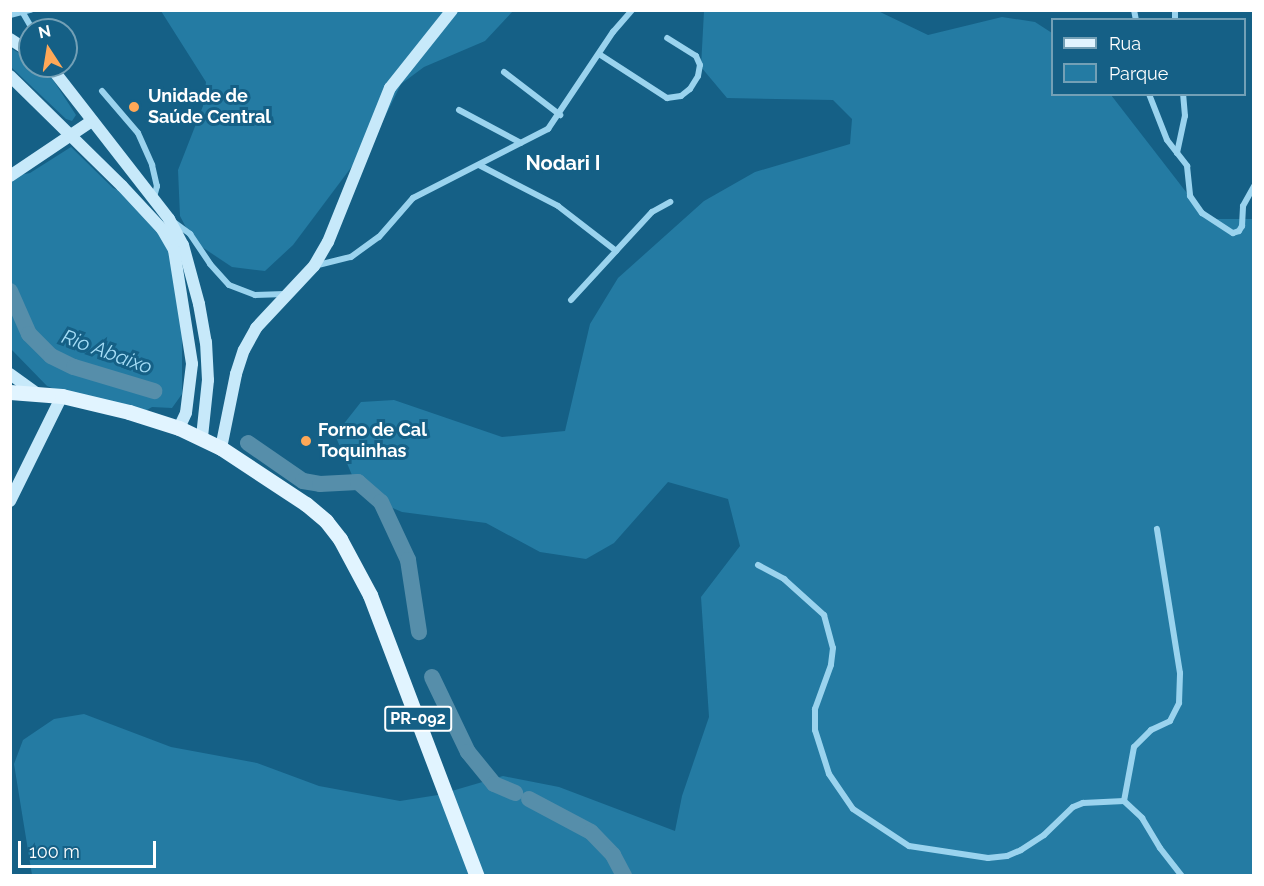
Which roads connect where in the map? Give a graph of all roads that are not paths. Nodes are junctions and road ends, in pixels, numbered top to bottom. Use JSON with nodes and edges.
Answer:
{"nodes":[{"id":1,"x":452,"y":10,"type":"edge"},
{"id":2,"x":632,"y":10,"type":"edge"},
{"id":3,"x":26,"y":12,"type":"edge"},
{"id":4,"x":10,"y":15,"type":"edge"},
{"id":5,"x":667,"y":38,"type":"dead end"},
{"id":6,"x":599,"y":54,"type":"junction"},
{"id":7,"x":504,"y":72,"type":"dead end"},
{"id":8,"x":10,"y":76,"type":"edge"},
{"id":9,"x":59,"y":78,"type":"edge"},
{"id":10,"x":102,"y":91,"type":"dead end"},
{"id":11,"x":1150,"y":96,"type":"edge"},
{"id":12,"x":1183,"y":96,"type":"edge"},
{"id":13,"x":459,"y":110,"type":"dead end"},
{"id":14,"x":560,"y":115,"type":"junction"},
{"id":15,"x":92,"y":121,"type":"junction"},
{"id":16,"x":72,"y":136,"type":"junction"},
{"id":17,"x":521,"y":143,"type":"junction"},
{"id":18,"x":1177,"y":153,"type":"junction"},
{"id":19,"x":479,"y":165,"type":"junction"},
{"id":20,"x":10,"y":176,"type":"edge"},
{"id":21,"x":1254,"y":186,"type":"edge"},
{"id":22,"x":154,"y":201,"type":"junction"},
{"id":23,"x":670,"y":202,"type":"dead end"},
{"id":24,"x":169,"y":219,"type":"junction"},
{"id":25,"x":616,"y":251,"type":"junction"},
{"id":26,"x":314,"y":266,"type":"junction"},
{"id":27,"x":285,"y":294,"type":"junction"},
{"id":28,"x":571,"y":300,"type":"dead end"},
{"id":29,"x":10,"y":374,"type":"edge"},
{"id":30,"x":10,"y":392,"type":"edge"},
{"id":31,"x":39,"y":395,"type":"junction"},
{"id":32,"x":62,"y":396,"type":"junction"},
{"id":33,"x":179,"y":428,"type":"junction"},
{"id":34,"x":202,"y":437,"type":"junction"},
{"id":35,"x":221,"y":448,"type":"junction"},
{"id":36,"x":10,"y":501,"type":"edge"},
{"id":37,"x":1157,"y":529,"type":"dead end"},
{"id":38,"x":758,"y":565,"type":"dead end"},
{"id":39,"x":1124,"y":801,"type":"junction"},
{"id":40,"x":477,"y":876,"type":"edge"},
{"id":41,"x":1182,"y":876,"type":"edge"}],
"edges":[{"from":1,"to":26,"type":"main road"},
{"from":2,"to":6,"type":"street"},
{"from":3,"to":4,"type":"street"},
{"from":5,"to":6,"type":"street"},
{"from":6,"to":14,"type":"street"},
{"from":7,"to":14,"type":"street"},
{"from":8,"to":16,"type":"main road"},
{"from":9,"to":15,"type":"main road"},
{"from":10,"to":22,"type":"street"},
{"from":11,"to":18,"type":"street"},
{"from":12,"to":18,"type":"street"},
{"from":13,"to":17,"type":"street"},
{"from":14,"to":17,"type":"street"},
{"from":15,"to":16,"type":"main road"},
{"from":15,"to":22,"type":"main road"},
{"from":16,"to":20,"type":"main road"},
{"from":16,"to":33,"type":"main road"},
{"from":17,"to":19,"type":"street"},
{"from":18,"to":21,"type":"street"},
{"from":19,"to":25,"type":"street"},
{"from":19,"to":26,"type":"street"},
{"from":22,"to":24,"type":"main road"},
{"from":23,"to":25,"type":"street"},
{"from":24,"to":27,"type":"street"},
{"from":24,"to":34,"type":"main road"},
{"from":25,"to":28,"type":"street"},
{"from":26,"to":27,"type":"main road"},
{"from":27,"to":35,"type":"main road"},
{"from":29,"to":31,"type":"main road"},
{"from":30,"to":31,"type":"main road","number":"PR-092"},
{"from":31,"to":32,"type":"main road","number":"PR-092"},
{"from":32,"to":33,"type":"main road","number":"PR-092"},
{"from":32,"to":36,"type":"main road"},
{"from":33,"to":34,"type":"main road","number":"PR-092"},
{"from":34,"to":35,"type":"main road","number":"PR-092"},
{"from":35,"to":40,"type":"main road","number":"PR-092"},
{"from":37,"to":39,"type":"street"},
{"from":38,"to":39,"type":"street"},
{"from":39,"to":41,"type":"street"}]}
